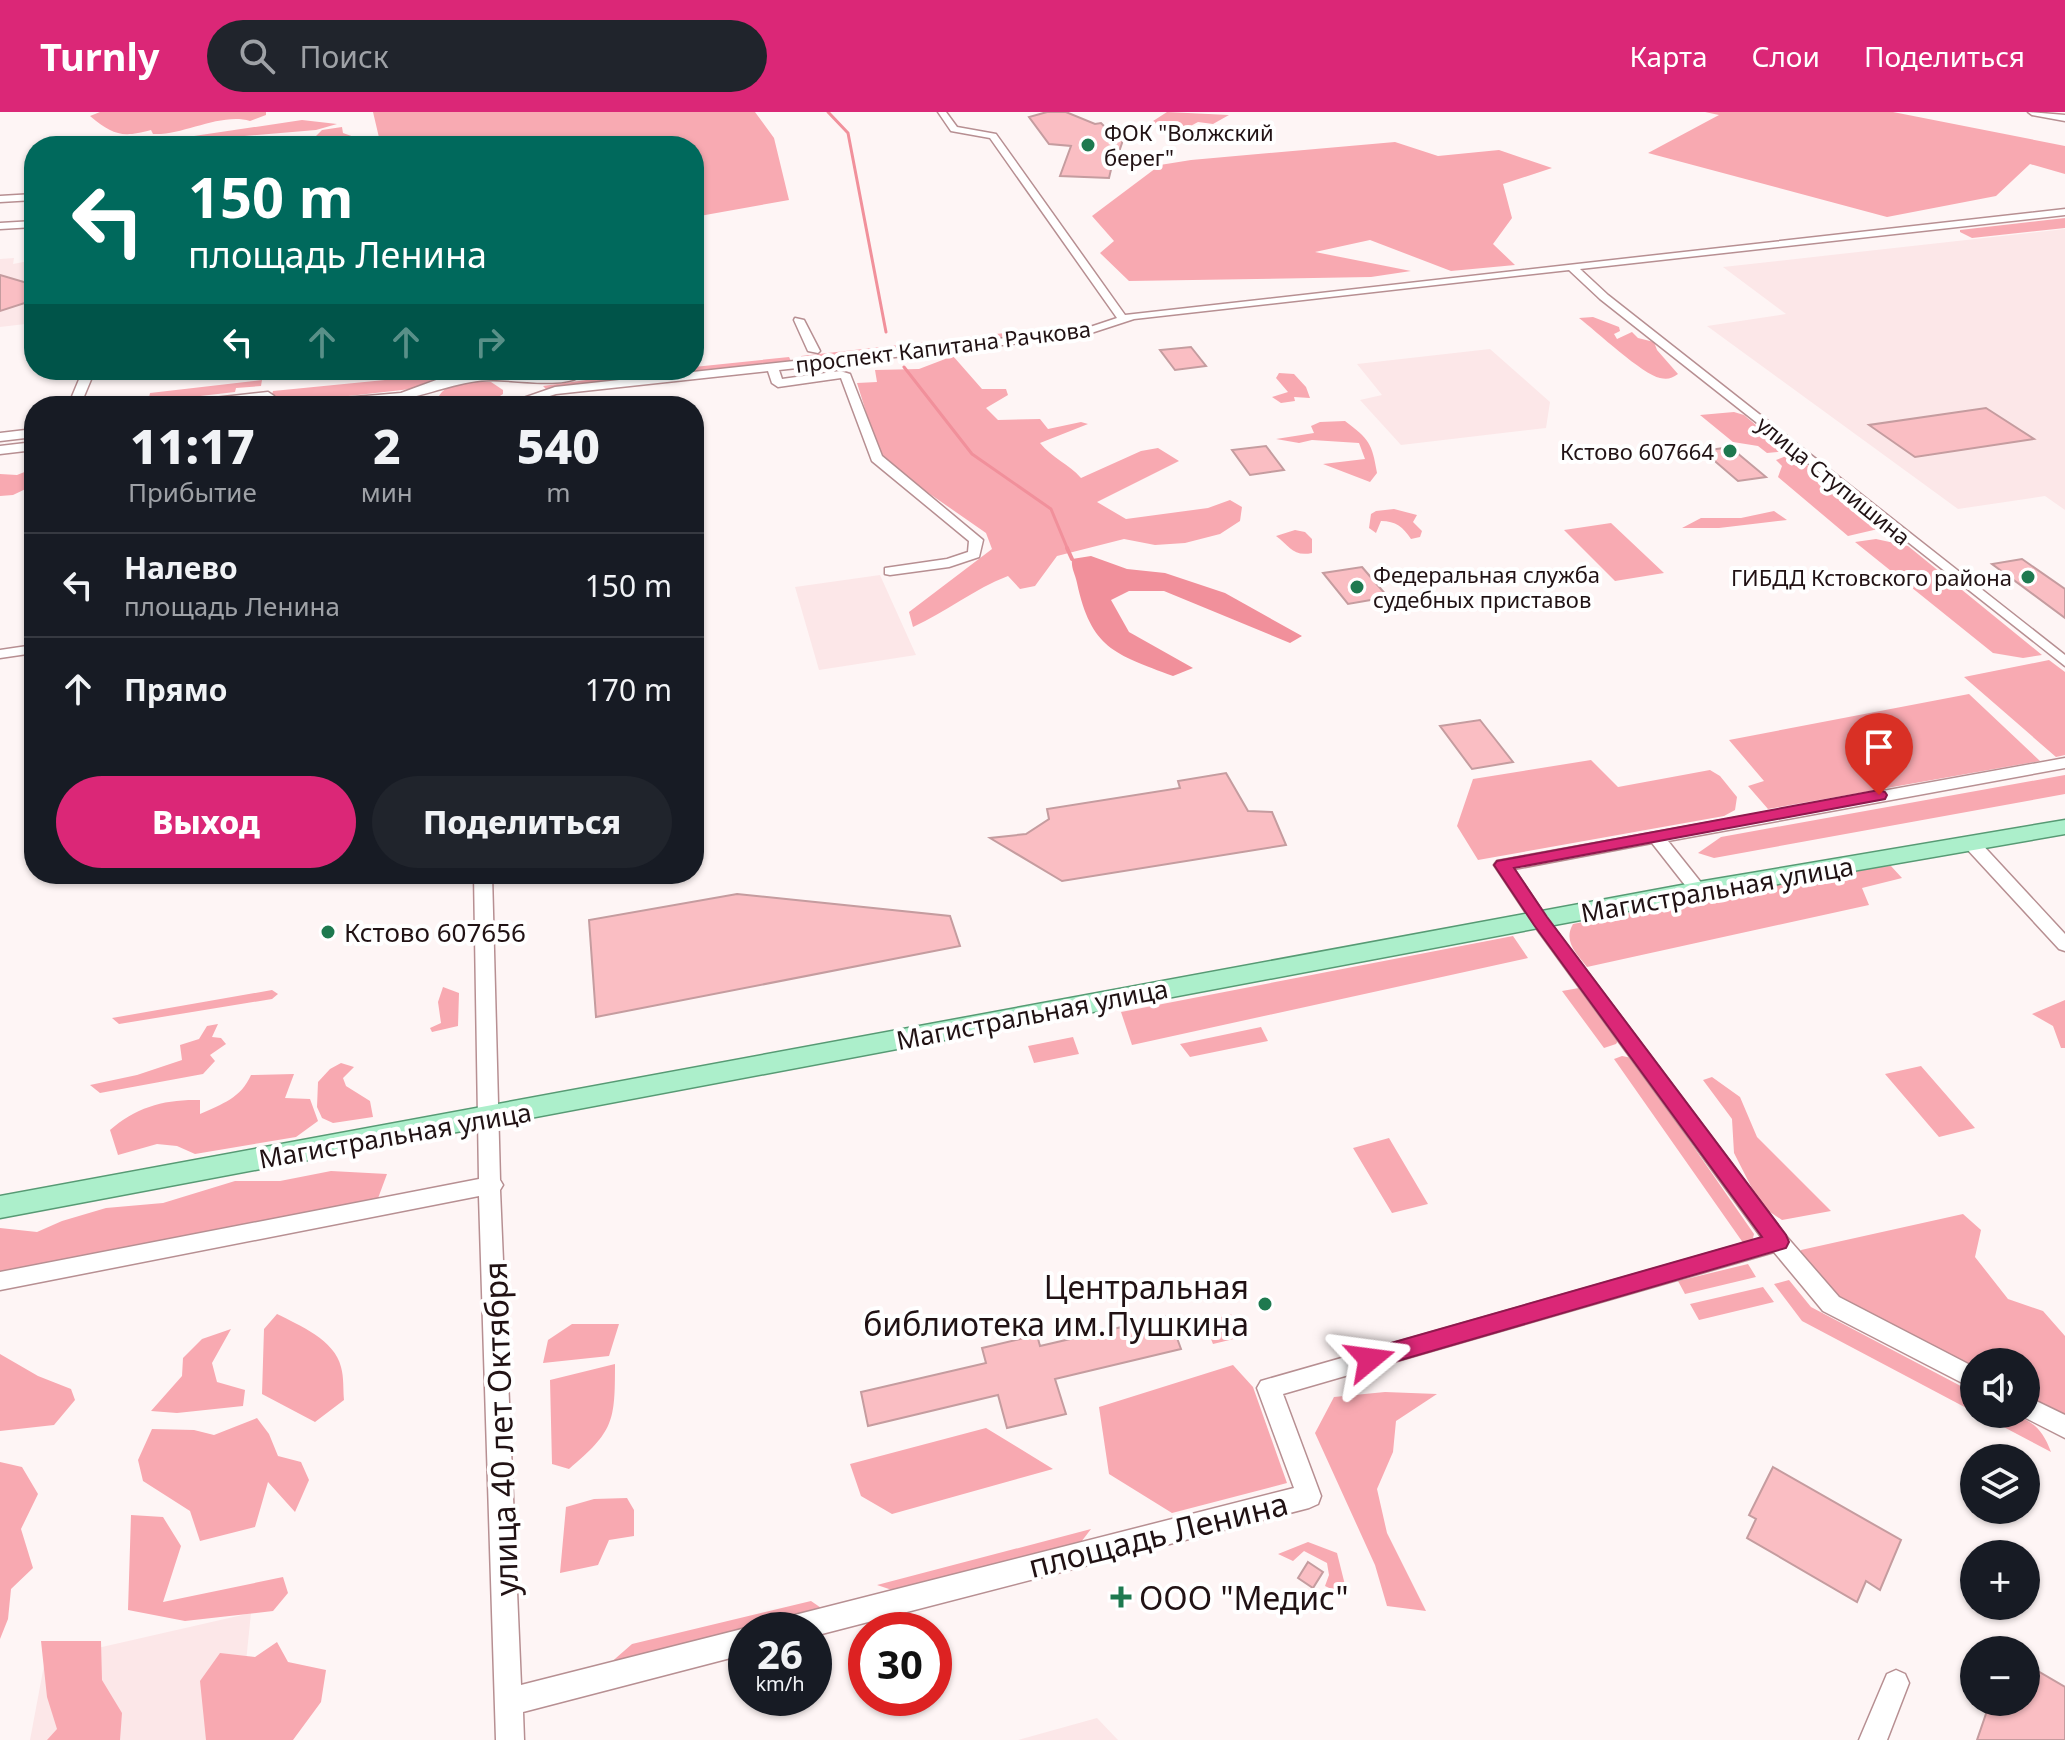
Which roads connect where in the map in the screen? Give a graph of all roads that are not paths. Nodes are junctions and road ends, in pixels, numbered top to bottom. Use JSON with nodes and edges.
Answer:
{"nodes":[{"id":1,"x":942,"y":112,"type":"edge"},
{"id":2,"x":2032,"y":112,"type":"edge"},
{"id":3,"x":2065,"y":118,"type":"edge"},
{"id":4,"x":24,"y":198,"type":"edge"},
{"id":5,"x":0,"y":199,"type":"edge"},
{"id":6,"x":2065,"y":212,"type":"edge"},
{"id":7,"x":24,"y":225,"type":"edge"},
{"id":8,"x":0,"y":226,"type":"edge"},
{"id":9,"x":1570,"y":266,"type":"junction"},
{"id":10,"x":1126,"y":316,"type":"junction"},
{"id":11,"x":799,"y":320,"type":"dead end"},
{"id":12,"x":1071,"y":322,"type":"junction"},
{"id":13,"x":1082,"y":333,"type":"junction"},
{"id":14,"x":814,"y":351,"type":"junction"},
{"id":15,"x":704,"y":362,"type":"edge"},
{"id":16,"x":772,"y":367,"type":"junction"},
{"id":17,"x":704,"y":375,"type":"edge"},
{"id":18,"x":448,"y":380,"type":"edge"},
{"id":19,"x":457,"y":380,"type":"edge"},
{"id":20,"x":654,"y":380,"type":"edge"},
{"id":21,"x":443,"y":383,"type":"junction"},
{"id":22,"x":403,"y":396,"type":"edge"},
{"id":23,"x":430,"y":396,"type":"edge"},
{"id":24,"x":538,"y":396,"type":"edge"},
{"id":25,"x":24,"y":423,"type":"edge"},
{"id":26,"x":0,"y":426,"type":"edge"},
{"id":27,"x":24,"y":434,"type":"edge"},
{"id":28,"x":0,"y":437,"type":"edge"},
{"id":29,"x":24,"y":447,"type":"edge"},
{"id":30,"x":0,"y":450,"type":"edge"},
{"id":31,"x":890,"y":571,"type":"dead end"},
{"id":32,"x":24,"y":650,"type":"edge"},
{"id":33,"x":0,"y":654,"type":"edge"},
{"id":34,"x":2065,"y":662,"type":"edge"},
{"id":35,"x":2065,"y":763,"type":"edge"},
{"id":36,"x":2065,"y":827,"type":"edge"},
{"id":37,"x":1655,"y":836,"type":"junction"},
{"id":38,"x":1972,"y":844,"type":"junction"},
{"id":39,"x":483,"y":884,"type":"edge"},
{"id":40,"x":1698,"y":890,"type":"junction"},
{"id":41,"x":1540,"y":921,"type":"junction"},
{"id":42,"x":2065,"y":945,"type":"edge"},
{"id":43,"x":487,"y":1119,"type":"junction"},
{"id":44,"x":492,"y":1185,"type":"junction"},
{"id":45,"x":0,"y":1207,"type":"edge"},
{"id":46,"x":1778,"y":1242,"type":"junction"},
{"id":47,"x":0,"y":1281,"type":"edge"},
{"id":48,"x":1960,"y":1372,"type":"edge"},
{"id":49,"x":2040,"y":1414,"type":"edge"},
{"id":50,"x":2065,"y":1427,"type":"edge"},
{"id":51,"x":832,"y":1618,"type":"edge"},
{"id":52,"x":728,"y":1646,"type":"edge"},
{"id":53,"x":1896,"y":1683,"type":"dead end"},
{"id":54,"x":509,"y":1702,"type":"junction"},
{"id":55,"x":510,"y":1740,"type":"edge"},
{"id":56,"x":1873,"y":1740,"type":"edge"}],
"edges":[{"from":1,"to":10,"type":"street"},
{"from":2,"to":3,"type":"street"},
{"from":4,"to":5,"type":"street"},
{"from":6,"to":9,"type":"street","name":"проспект Капитана Рачкова"},
{"from":7,"to":8,"type":"street"},
{"from":9,"to":10,"type":"street","name":"проспект Капитана Рачкова"},
{"from":9,"to":34,"type":"street","name":"улица Ступишина"},
{"from":10,"to":12,"type":"street"},
{"from":10,"to":13,"type":"street","name":"проспект Капитана Рачкова"},
{"from":11,"to":14,"type":"street"},
{"from":12,"to":13,"type":"street"},
{"from":12,"to":14,"type":"street"},
{"from":13,"to":16,"type":"street","name":"проспект Капитана Рачкова"},
{"from":14,"to":15,"type":"street"},
{"from":16,"to":17,"type":"street","name":"проспект Капитана Рачкова"},
{"from":16,"to":31,"type":"street"},
{"from":18,"to":21,"type":"street"},
{"from":19,"to":21,"type":"street"},
{"from":20,"to":24,"type":"street","name":"проспект Капитана Рачкова"},
{"from":21,"to":22,"type":"street"},
{"from":21,"to":23,"type":"street"},
{"from":25,"to":26,"type":"street"},
{"from":27,"to":28,"type":"street"},
{"from":29,"to":30,"type":"street"},
{"from":32,"to":33,"type":"street"},
{"from":35,"to":37,"type":"street"},
{"from":36,"to":38,"type":"main road","name":"Магистральная улица"},
{"from":37,"to":40,"type":"street"},
{"from":37,"to":41,"type":"street"},
{"from":38,"to":40,"type":"main road","name":"Магистральная улица"},
{"from":38,"to":42,"type":"street"},
{"from":39,"to":43,"type":"street","name":"улица 40 лет Октября"},
{"from":40,"to":41,"type":"main road","name":"Магистральная улица"},
{"from":41,"to":43,"type":"main road","name":"Магистральная улица"},
{"from":41,"to":46,"type":"street"},
{"from":43,"to":44,"type":"street","name":"улица 40 лет Октября"},
{"from":43,"to":45,"type":"main road","name":"Магистральная улица"},
{"from":44,"to":47,"type":"street"},
{"from":44,"to":54,"type":"street","name":"улица 40 лет Октября"},
{"from":46,"to":48,"type":"street"},
{"from":46,"to":51,"type":"street","name":"площадь Ленина"},
{"from":49,"to":50,"type":"street"},
{"from":52,"to":54,"type":"street"},
{"from":53,"to":56,"type":"street"},
{"from":54,"to":55,"type":"street","name":"улица 40 лет Октября"}]}
